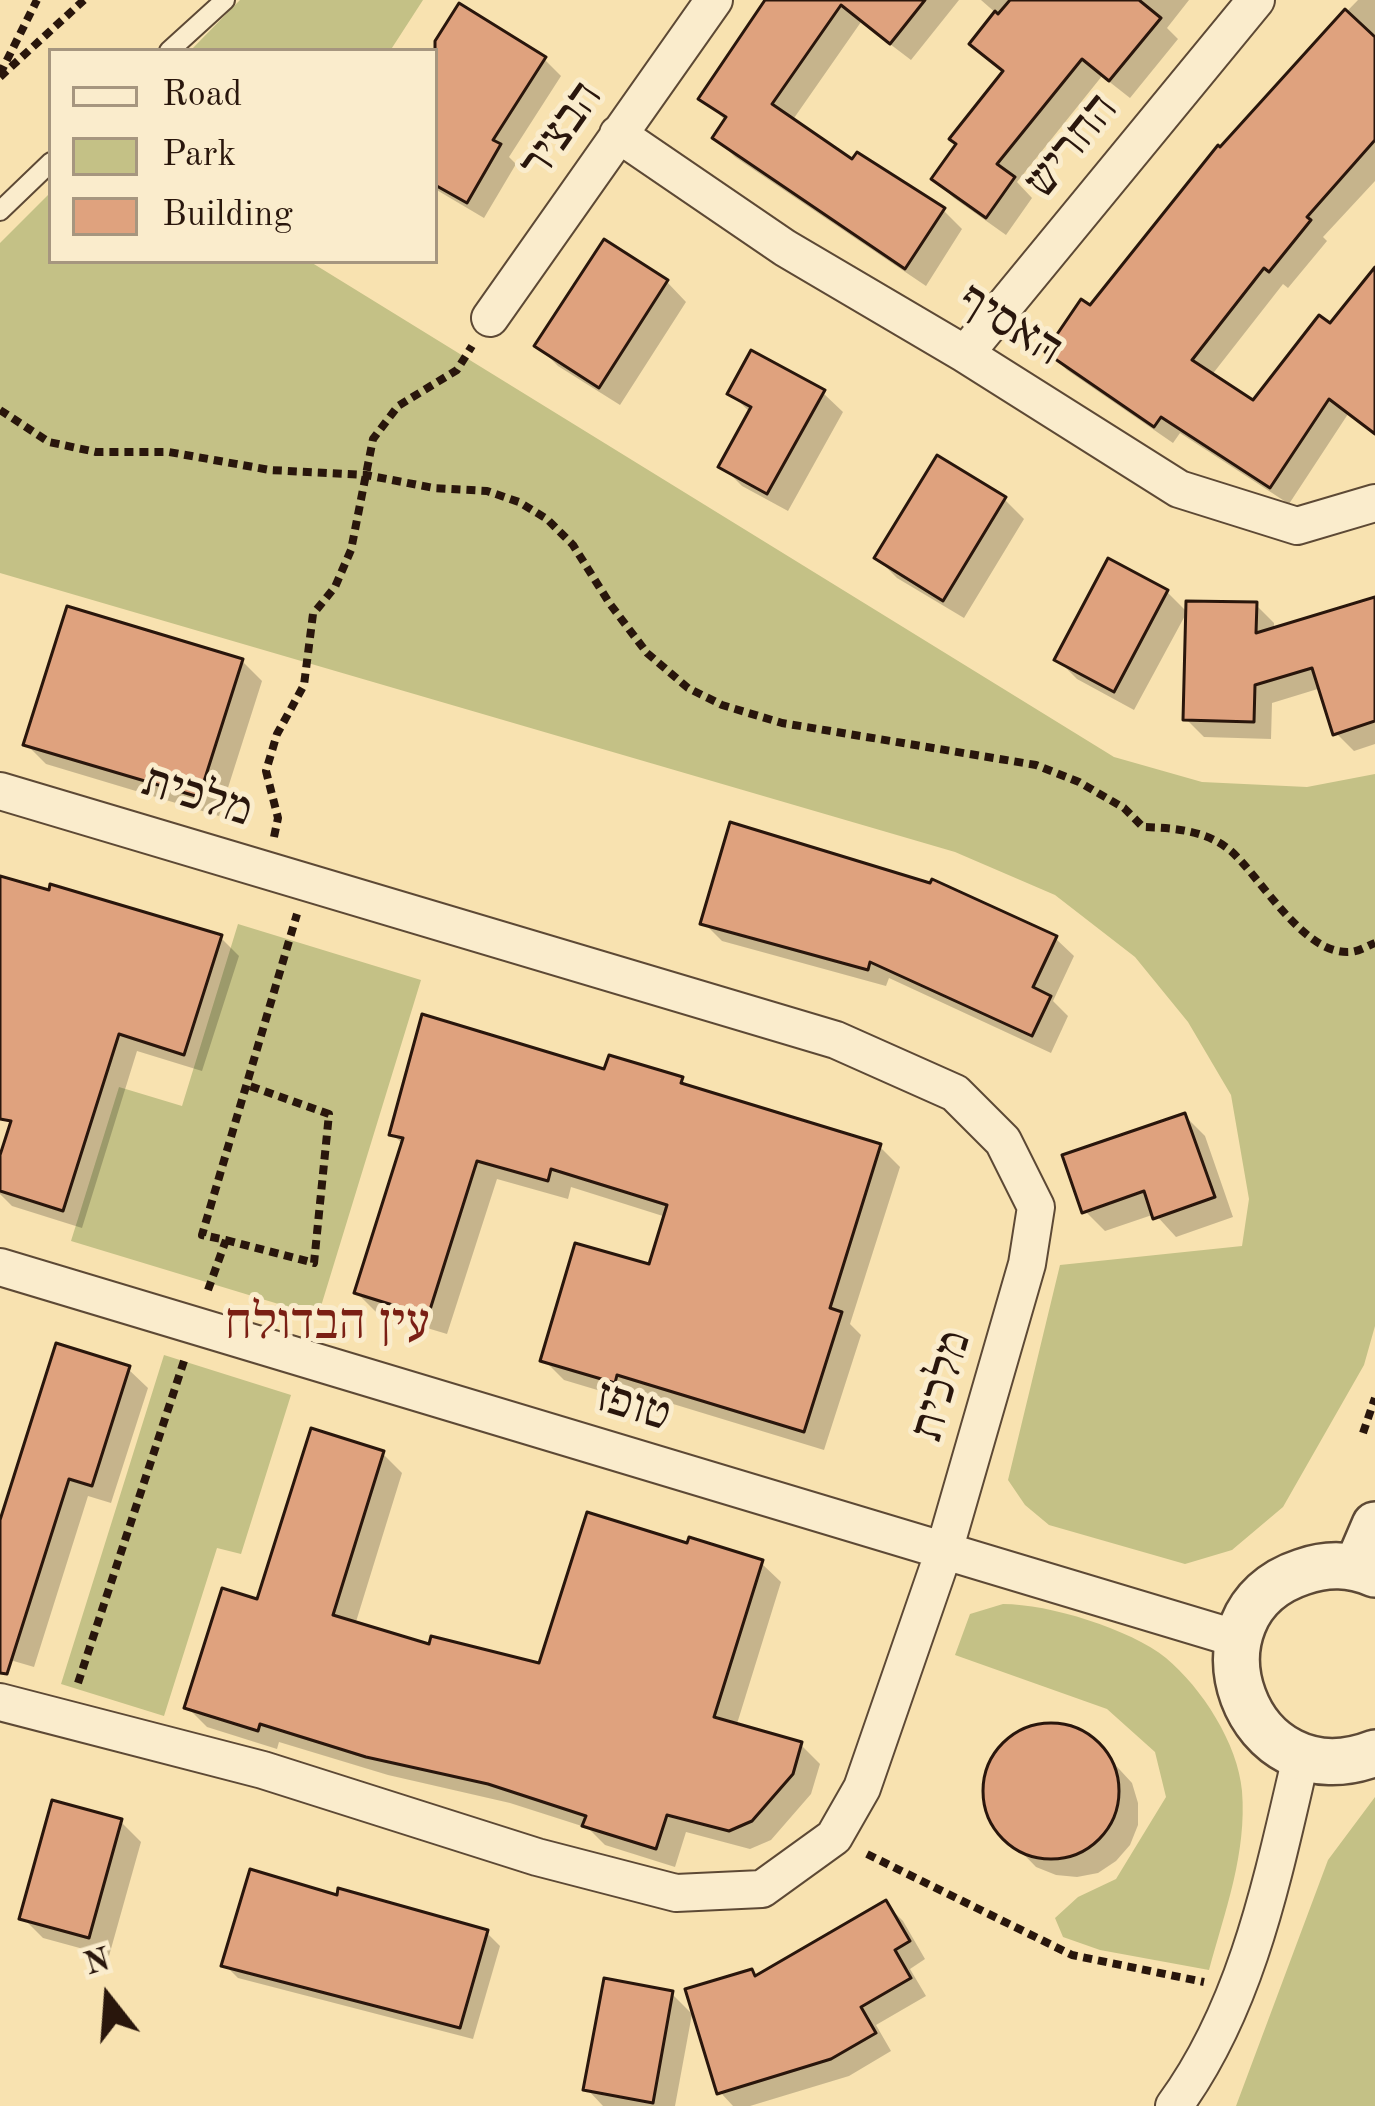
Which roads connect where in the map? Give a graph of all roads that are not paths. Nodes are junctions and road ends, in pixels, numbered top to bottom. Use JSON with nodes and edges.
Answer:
{"nodes":[{"id":1,"x":225,"y":0,"type":"edge"},
{"id":2,"x":714,"y":0,"type":"edge"},
{"id":3,"x":1256,"y":0,"type":"edge"},
{"id":4,"x":172,"y":48,"type":"edge"},
{"id":5,"x":618,"y":134,"type":"junction"},
{"id":6,"x":48,"y":165,"type":"edge"},
{"id":7,"x":0,"y":211,"type":"edge"},
{"id":8,"x":490,"y":318,"type":"road end"},
{"id":9,"x":965,"y":354,"type":"junction"},
{"id":10,"x":1375,"y":503,"type":"edge"},
{"id":11,"x":0,"y":791,"type":"edge"},
{"id":12,"x":0,"y":1267,"type":"edge"},
{"id":13,"x":1375,"y":1525,"type":"edge"},
{"id":14,"x":944,"y":1550,"type":"junction"},
{"id":15,"x":1366,"y":1570,"type":"edge"},
{"id":16,"x":1238,"y":1639,"type":"junction"},
{"id":17,"x":0,"y":1702,"type":"edge"},
{"id":18,"x":1375,"y":1753,"type":"edge"},
{"id":19,"x":1300,"y":1757,"type":"junction"},
{"id":20,"x":1174,"y":2106,"type":"edge"}],
"edges":[{"from":1,"to":4,"type":"lane"},
{"from":2,"to":5,"type":"street","name":"הבציר"},
{"from":3,"to":9,"type":"street","name":"החריש"},
{"from":5,"to":8,"type":"street","name":"הבציר"},
{"from":5,"to":9,"type":"street","name":"האסיף"},
{"from":6,"to":7,"type":"lane"},
{"from":9,"to":10,"type":"street","name":"האסיף"},
{"from":11,"to":14,"type":"street","name":"מלכית"},
{"from":12,"to":14,"type":"street","name":"טופז"},
{"from":13,"to":15,"type":"street"},
{"from":14,"to":16,"type":"street","name":"טופז"},
{"from":14,"to":17,"type":"street","name":"מלכית"},
{"from":15,"to":16,"type":"street"},
{"from":16,"to":19,"type":"street"},
{"from":18,"to":19,"type":"street"},
{"from":19,"to":20,"type":"street"}]}
